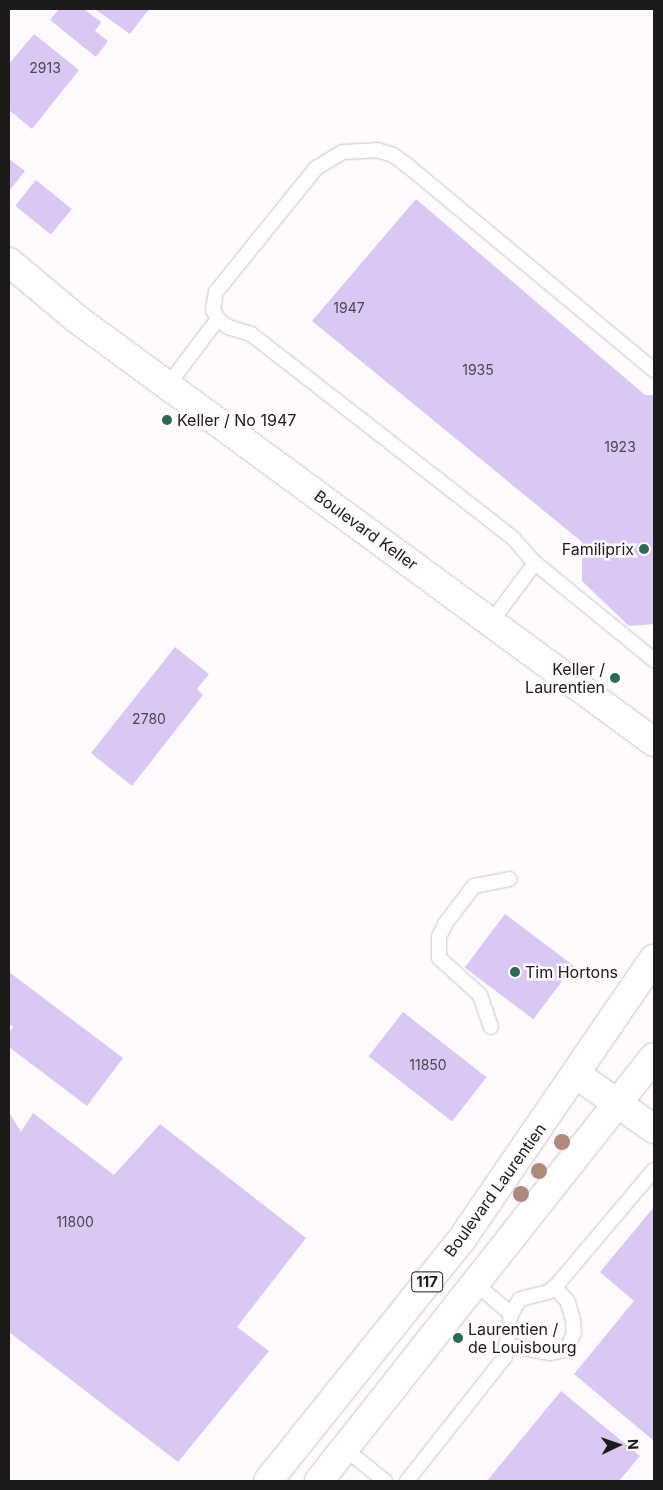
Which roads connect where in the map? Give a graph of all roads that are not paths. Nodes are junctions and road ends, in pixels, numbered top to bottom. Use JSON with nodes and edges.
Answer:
{"nodes":[{"id":1,"x":9,"y":262,"type":"edge"},
{"id":2,"x":9,"y":285,"type":"edge"},
{"id":3,"x":77,"y":319,"type":"junction"},
{"id":4,"x":218,"y":319,"type":"junction"},
{"id":5,"x":654,"y":370,"type":"edge"},
{"id":6,"x":168,"y":385,"type":"junction"},
{"id":7,"x":535,"y":563,"type":"junction"},
{"id":8,"x":491,"y":622,"type":"junction"},
{"id":9,"x":654,"y":660,"type":"edge"},
{"id":10,"x":654,"y":742,"type":"edge"},
{"id":11,"x":509,"y":879,"type":"dead end"},
{"id":12,"x":654,"y":959,"type":"edge"},
{"id":13,"x":491,"y":1027,"type":"dead end"},
{"id":14,"x":654,"y":1057,"type":"edge"},
{"id":15,"x":576,"y":1075,"type":"junction"},
{"id":16,"x":619,"y":1104,"type":"junction"},
{"id":17,"x":654,"y":1129,"type":"edge"},
{"id":18,"x":654,"y":1170,"type":"edge"},
{"id":19,"x":476,"y":1284,"type":"junction"},
{"id":20,"x":555,"y":1287,"type":"junction"},
{"id":21,"x":511,"y":1314,"type":"junction"},
{"id":22,"x":506,"y":1345,"type":"junction"},
{"id":23,"x":345,"y":1449,"type":"junction"},
{"id":24,"x":268,"y":1481,"type":"edge"},
{"id":25,"x":319,"y":1481,"type":"edge"},
{"id":26,"x":385,"y":1481,"type":"edge"},
{"id":27,"x":407,"y":1481,"type":"edge"}],
"edges":[{"from":1,"to":3,"type":"main road","name":"Boulevard Keller"},
{"from":2,"to":3,"type":"main road","name":"Boulevard Keller"},
{"from":3,"to":6,"type":"main road","name":"Boulevard Keller"},
{"from":4,"to":5,"type":"lane"},
{"from":4,"to":6,"type":"lane"},
{"from":4,"to":7,"type":"lane"},
{"from":6,"to":8,"type":"main road","name":"Boulevard Keller"},
{"from":7,"to":8,"type":"lane"},
{"from":7,"to":9,"type":"lane"},
{"from":8,"to":10,"type":"main road","name":"Boulevard Keller"},
{"from":11,"to":13,"type":"lane"},
{"from":12,"to":15,"type":"main road","name":"Boulevard Laurentien","number":"117"},
{"from":14,"to":16,"type":"main road","number":"117"},
{"from":15,"to":16,"type":"main road"},
{"from":15,"to":24,"type":"main road","name":"Boulevard Laurentien","number":"117"},
{"from":16,"to":17,"type":"main road"},
{"from":16,"to":19,"type":"main road","number":"117"},
{"from":18,"to":20,"type":"lane"},
{"from":19,"to":21,"type":"lane"},
{"from":19,"to":23,"type":"main road","number":"117"},
{"from":20,"to":21,"type":"lane"},
{"from":20,"to":22,"type":"lane"},
{"from":21,"to":22,"type":"lane"},
{"from":22,"to":27,"type":"lane"},
{"from":23,"to":25,"type":"main road","number":"117"},
{"from":23,"to":26,"type":"lane"}]}
